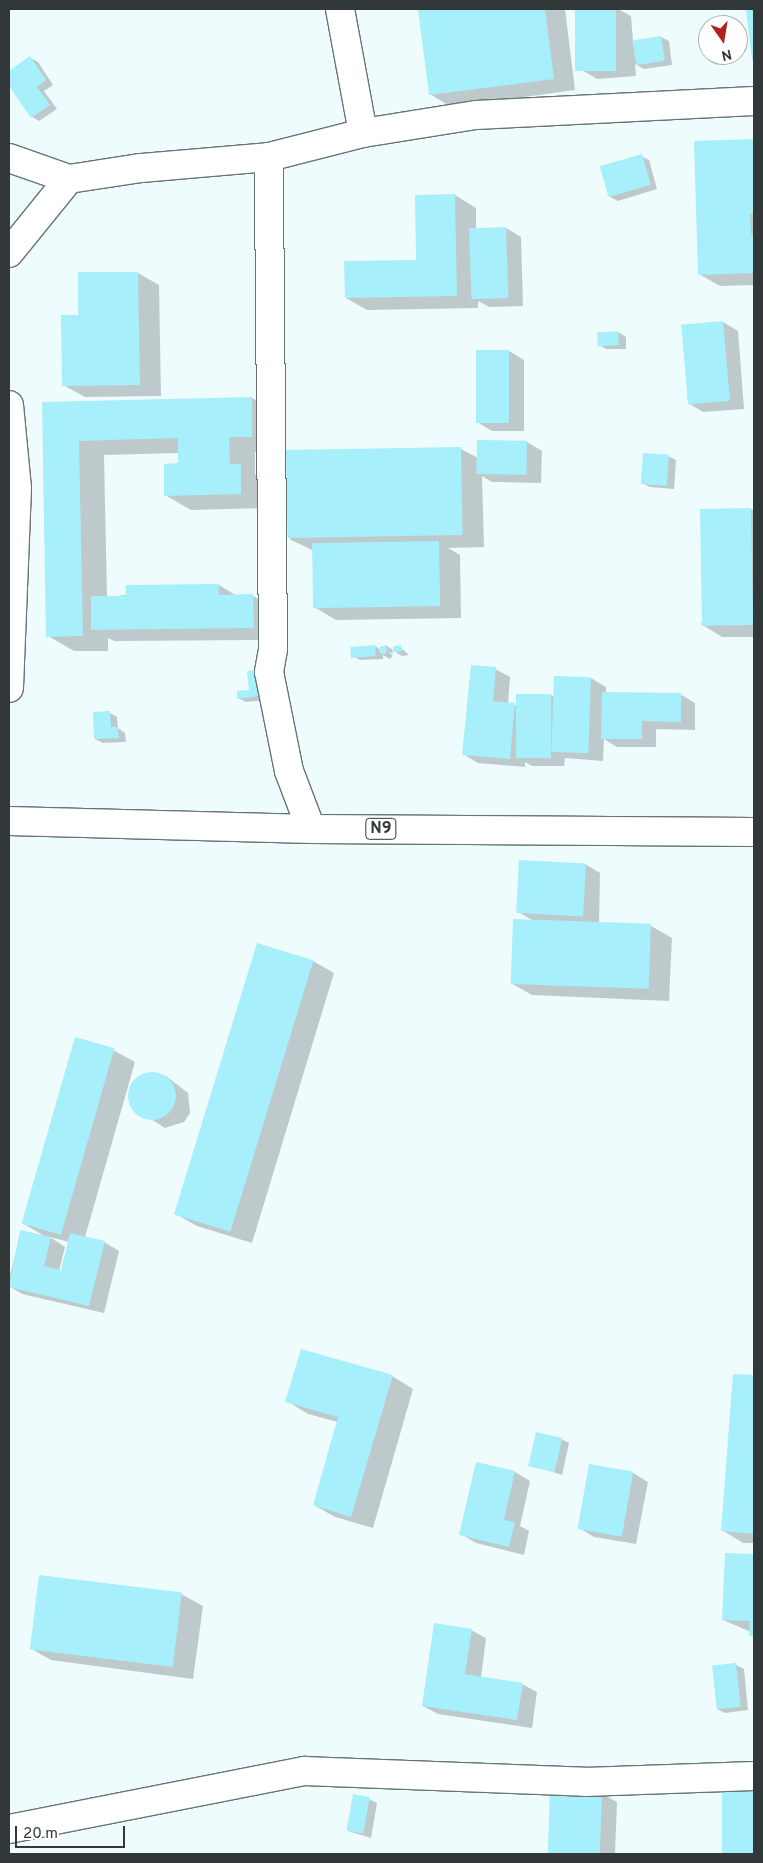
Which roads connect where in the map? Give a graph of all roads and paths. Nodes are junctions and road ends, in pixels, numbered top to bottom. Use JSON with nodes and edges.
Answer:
{"nodes":[{"id":1,"x":340,"y":9,"type":"edge"},
{"id":2,"x":754,"y":101,"type":"edge"},
{"id":3,"x":362,"y":133,"type":"junction"},
{"id":4,"x":269,"y":157,"type":"junction"},
{"id":5,"x":9,"y":158,"type":"edge"},
{"id":6,"x":69,"y":179,"type":"junction"},
{"id":7,"x":9,"y":253,"type":"edge"},
{"id":8,"x":9,"y":405,"type":"edge"},
{"id":9,"x":9,"y":688,"type":"edge"},
{"id":10,"x":9,"y":821,"type":"edge"},
{"id":11,"x":311,"y":829,"type":"junction"},
{"id":12,"x":754,"y":832,"type":"edge"},
{"id":13,"x":754,"y":1776,"type":"edge"},
{"id":14,"x":9,"y":1829,"type":"edge"}],
"edges":[{"from":1,"to":3,"type":"main road"},
{"from":2,"to":3,"type":"main road"},
{"from":3,"to":4,"type":"main road"},
{"from":4,"to":6,"type":"main road"},
{"from":4,"to":11,"type":"main road"},
{"from":5,"to":6,"type":"main road"},
{"from":6,"to":7,"type":"main road"},
{"from":8,"to":9,"type":"main road"},
{"from":10,"to":11,"type":"main road","number":"N9"},
{"from":11,"to":12,"type":"main road","number":"N9"},
{"from":13,"to":14,"type":"main road"}]}
